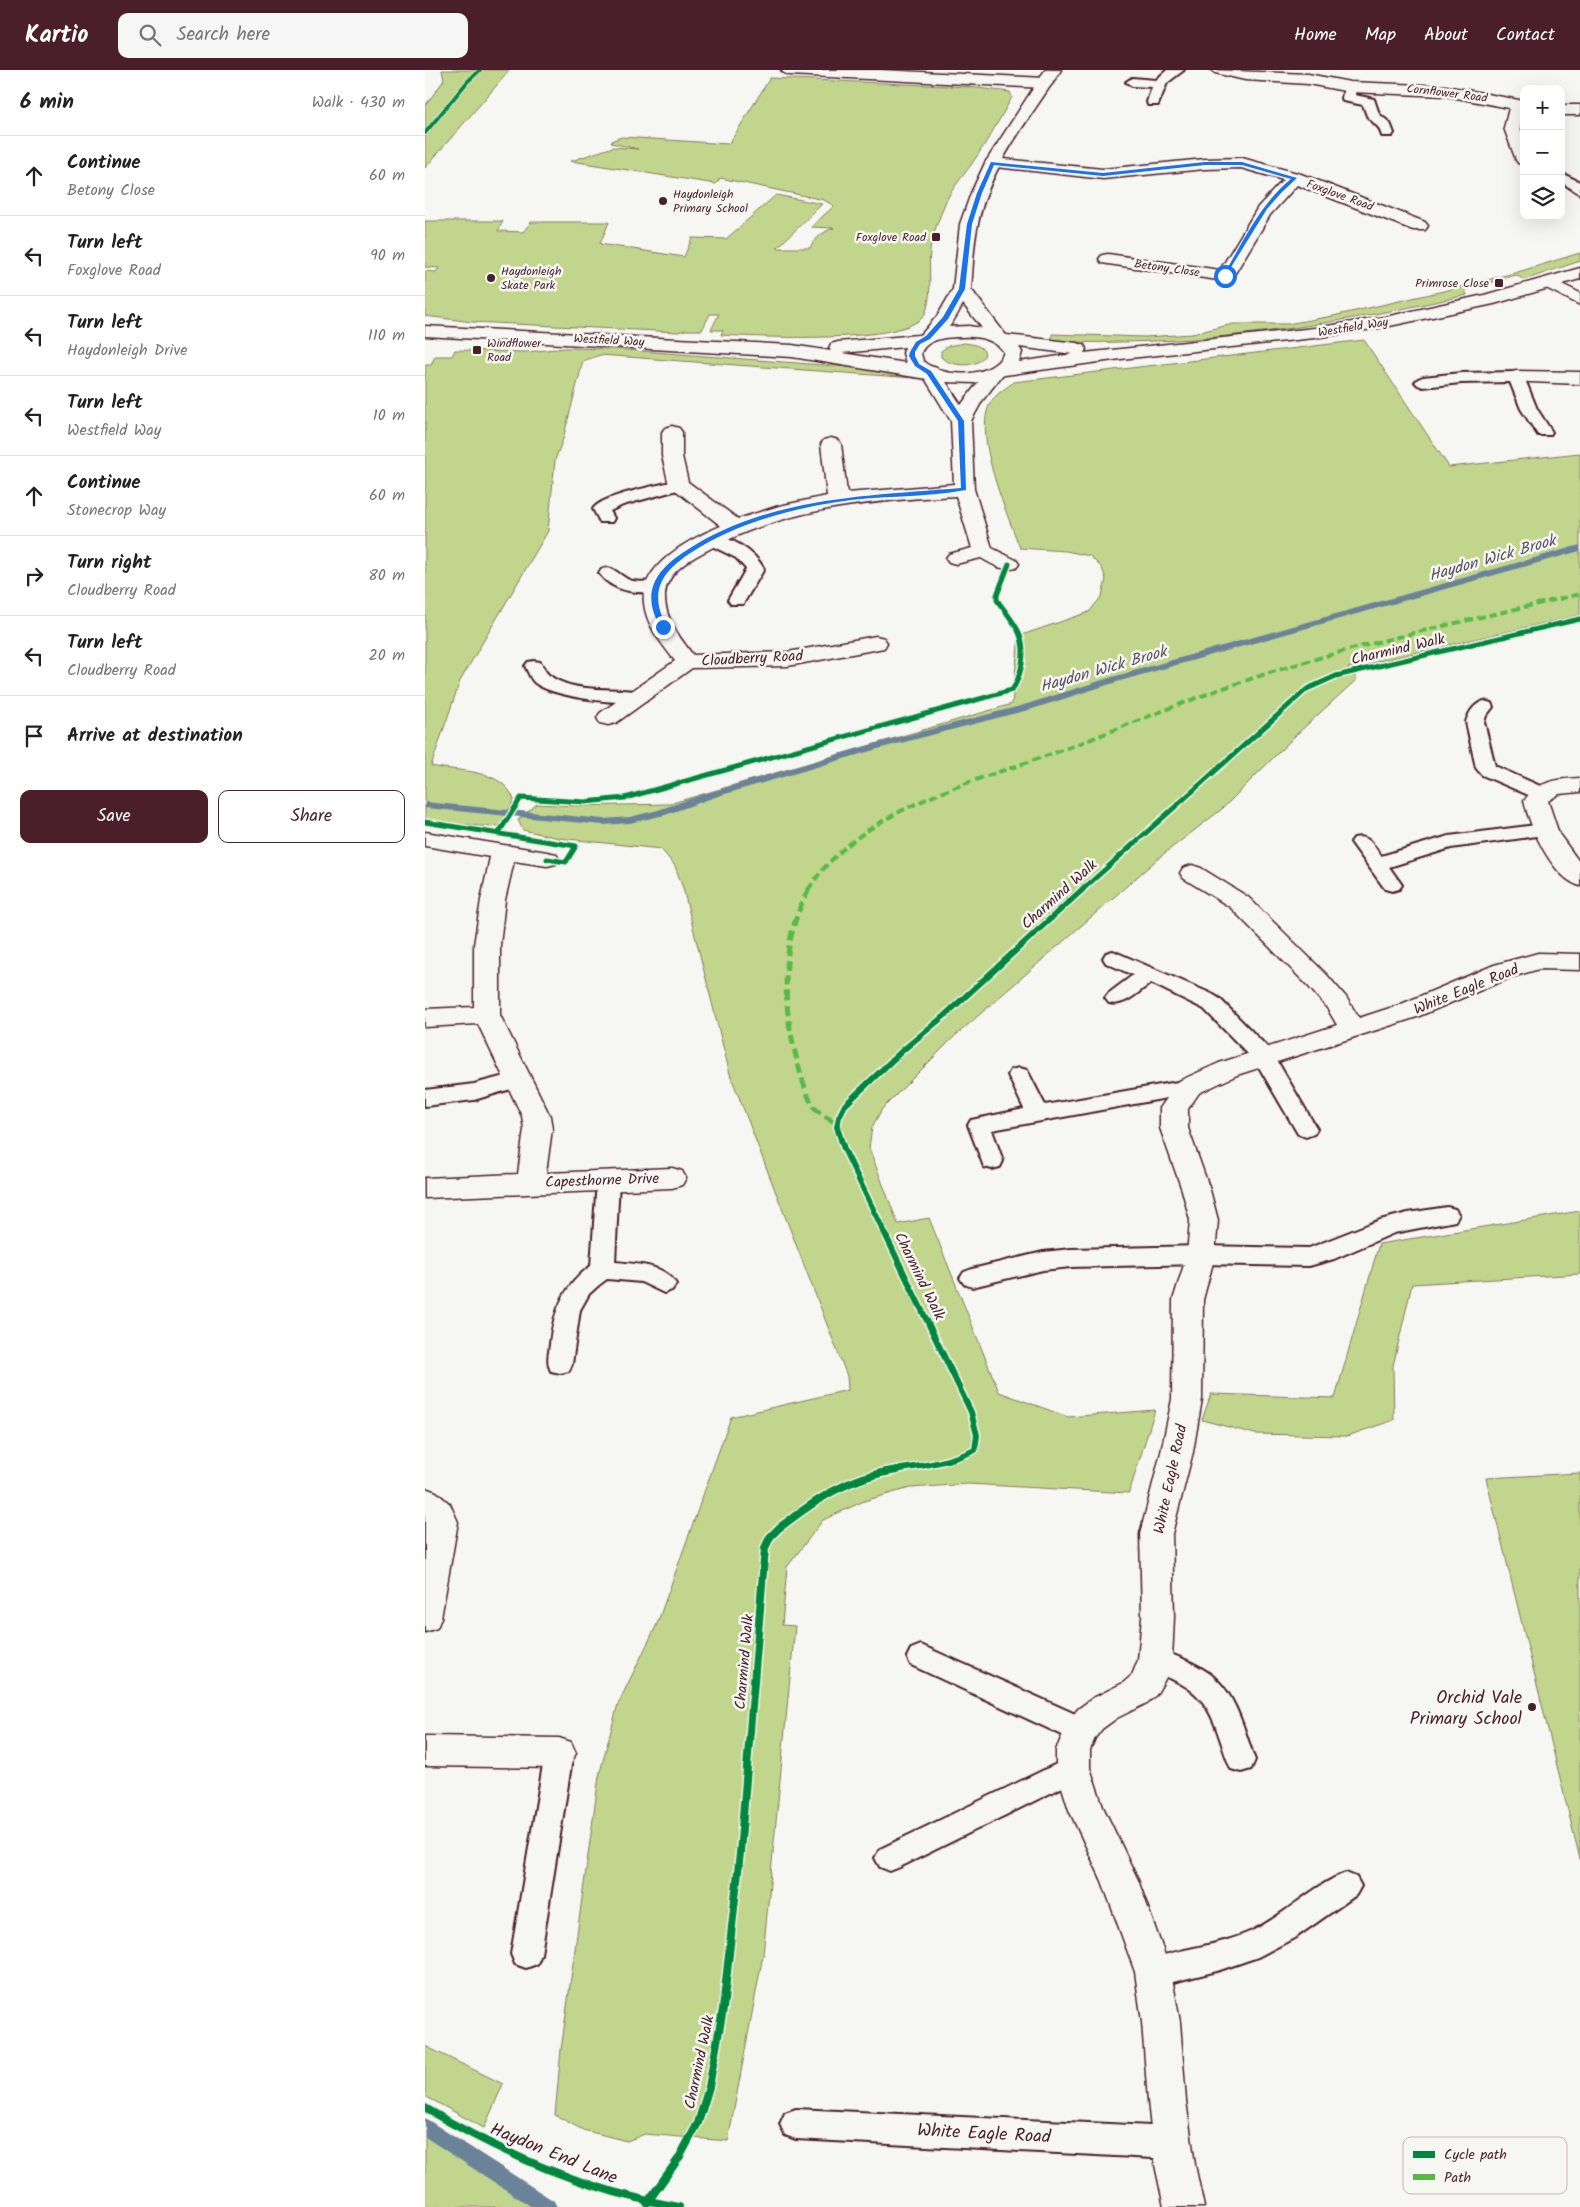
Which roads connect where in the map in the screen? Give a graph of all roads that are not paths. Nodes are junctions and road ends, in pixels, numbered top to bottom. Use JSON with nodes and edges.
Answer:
{"nodes":[{"id":1,"x":789,"y":70,"type":"edge"},
{"id":2,"x":1178,"y":70,"type":"edge"},
{"id":3,"x":1220,"y":70,"type":"edge"},
{"id":4,"x":836,"y":71,"type":"edge"},
{"id":5,"x":1049,"y":77,"type":"edge"},
{"id":6,"x":1132,"y":82,"type":"dead end"},
{"id":7,"x":1158,"y":84,"type":"junction"},
{"id":8,"x":1350,"y":87,"type":"junction"},
{"id":9,"x":1153,"y":102,"type":"dead end"},
{"id":10,"x":1520,"y":106,"type":"edge"},
{"id":11,"x":1565,"y":110,"type":"edge"},
{"id":12,"x":1580,"y":110,"type":"edge"},
{"id":13,"x":1387,"y":133,"type":"dead end"},
{"id":14,"x":1520,"y":149,"type":"edge"},
{"id":15,"x":993,"y":163,"type":"junction"},
{"id":16,"x":1565,"y":177,"type":"edge"},
{"id":17,"x":1295,"y":178,"type":"junction"},
{"id":18,"x":1565,"y":178,"type":"edge"},
{"id":19,"x":1580,"y":179,"type":"edge"},
{"id":20,"x":1580,"y":190,"type":"edge"},
{"id":21,"x":1419,"y":226,"type":"dead end"},
{"id":22,"x":1107,"y":260,"type":"dead end"},
{"id":23,"x":1580,"y":273,"type":"edge"},
{"id":24,"x":1550,"y":283,"type":"junction"},
{"id":25,"x":962,"y":289,"type":"junction"},
{"id":26,"x":1580,"y":300,"type":"edge"},
{"id":27,"x":425,"y":331,"type":"edge"},
{"id":28,"x":925,"y":338,"type":"junction"},
{"id":29,"x":1002,"y":339,"type":"junction"},
{"id":30,"x":793,"y":351,"type":"junction"},
{"id":31,"x":1121,"y":353,"type":"junction"},
{"id":32,"x":997,"y":371,"type":"junction"},
{"id":33,"x":929,"y":372,"type":"junction"},
{"id":34,"x":1516,"y":377,"type":"junction"},
{"id":35,"x":1580,"y":378,"type":"edge"},
{"id":36,"x":1423,"y":382,"type":"dead end"},
{"id":37,"x":961,"y":421,"type":"junction"},
{"id":38,"x":1544,"y":432,"type":"dead end"},
{"id":39,"x":652,"y":433,"type":"dead end"},
{"id":40,"x":831,"y":444,"type":"dead end"},
{"id":41,"x":679,"y":485,"type":"junction"},
{"id":42,"x":964,"y":489,"type":"junction"},
{"id":43,"x":838,"y":500,"type":"junction"},
{"id":44,"x":606,"y":518,"type":"dead end"},
{"id":45,"x":734,"y":526,"type":"junction"},
{"id":46,"x":710,"y":538,"type":"junction"},
{"id":47,"x":983,"y":551,"type":"junction"},
{"id":48,"x":956,"y":558,"type":"dead end"},
{"id":49,"x":1009,"y":564,"type":"dead end"},
{"id":50,"x":609,"y":573,"type":"dead end"},
{"id":51,"x":656,"y":586,"type":"junction"},
{"id":52,"x":737,"y":600,"type":"dead end"},
{"id":53,"x":876,"y":643,"type":"dead end"},
{"id":54,"x":687,"y":662,"type":"junction"},
{"id":55,"x":534,"y":666,"type":"dead end"},
{"id":56,"x":639,"y":697,"type":"junction"},
{"id":57,"x":1484,"y":708,"type":"dead end"},
{"id":58,"x":608,"y":718,"type":"dead end"},
{"id":59,"x":1580,"y":785,"type":"edge"},
{"id":60,"x":1540,"y":793,"type":"junction"},
{"id":61,"x":1544,"y":830,"type":"junction"},
{"id":62,"x":425,"y":839,"type":"edge"},
{"id":63,"x":1361,"y":842,"type":"dead end"},
{"id":64,"x":504,"y":851,"type":"junction"},
{"id":65,"x":547,"y":859,"type":"dead end"},
{"id":66,"x":1377,"y":864,"type":"junction"},
{"id":67,"x":1192,"y":873,"type":"dead end"},
{"id":68,"x":1580,"y":878,"type":"edge"},
{"id":69,"x":1392,"y":885,"type":"dead end"},
{"id":70,"x":1578,"y":957,"type":"edge"},
{"id":71,"x":1113,"y":958,"type":"dead end"},
{"id":72,"x":1149,"y":974,"type":"junction"},
{"id":73,"x":1116,"y":998,"type":"dead end"},
{"id":74,"x":487,"y":1015,"type":"junction"},
{"id":75,"x":425,"y":1018,"type":"edge"},
{"id":76,"x":1353,"y":1029,"type":"junction"},
{"id":77,"x":1264,"y":1057,"type":"junction"},
{"id":78,"x":1019,"y":1075,"type":"dead end"},
{"id":79,"x":520,"y":1080,"type":"junction"},
{"id":80,"x":1189,"y":1087,"type":"junction"},
{"id":81,"x":425,"y":1098,"type":"edge"},
{"id":82,"x":1038,"y":1114,"type":"junction"},
{"id":83,"x":1306,"y":1129,"type":"dead end"},
{"id":84,"x":992,"y":1161,"type":"dead end"},
{"id":85,"x":672,"y":1178,"type":"dead end"},
{"id":86,"x":608,"y":1180,"type":"junction"},
{"id":87,"x":531,"y":1183,"type":"junction"},
{"id":88,"x":425,"y":1188,"type":"edge"},
{"id":89,"x":1447,"y":1215,"type":"dead end"},
{"id":90,"x":1201,"y":1255,"type":"junction"},
{"id":91,"x":603,"y":1270,"type":"junction"},
{"id":92,"x":972,"y":1278,"type":"dead end"},
{"id":93,"x":664,"y":1284,"type":"dead end"},
{"id":94,"x":560,"y":1364,"type":"dead end"},
{"id":95,"x":425,"y":1501,"type":"edge"},
{"id":96,"x":425,"y":1618,"type":"edge"},
{"id":97,"x":921,"y":1657,"type":"dead end"},
{"id":98,"x":1155,"y":1660,"type":"junction"},
{"id":99,"x":1081,"y":1730,"type":"junction"},
{"id":100,"x":425,"y":1751,"type":"edge"},
{"id":101,"x":559,"y":1753,"type":"joint"},
{"id":102,"x":1241,"y":1760,"type":"dead end"},
{"id":103,"x":1073,"y":1768,"type":"junction"},
{"id":104,"x":890,"y":1858,"type":"dead end"},
{"id":105,"x":1346,"y":1886,"type":"dead end"},
{"id":106,"x":526,"y":1954,"type":"dead end"},
{"id":107,"x":1153,"y":1972,"type":"junction"},
{"id":108,"x":795,"y":2124,"type":"dead end"},
{"id":109,"x":1172,"y":2143,"type":"junction"},
{"id":110,"x":1184,"y":2207,"type":"edge"}],
"edges":[{"from":1,"to":4,"type":"street"},
{"from":2,"to":7,"type":"lane"},
{"from":3,"to":8,"type":"street","name":"Cornflower Road"},
{"from":4,"to":5,"type":"street"},
{"from":5,"to":15,"type":"street"},
{"from":6,"to":7,"type":"lane"},
{"from":7,"to":9,"type":"lane"},
{"from":8,"to":10,"type":"street","name":"Cornflower Road"},
{"from":8,"to":13,"type":"lane"},
{"from":10,"to":14,"type":"street"},
{"from":11,"to":12,"type":"street"},
{"from":15,"to":17,"type":"street","name":"Foxglove Road"},
{"from":15,"to":25,"type":"street"},
{"from":16,"to":19,"type":"lane"},
{"from":17,"to":21,"type":"street","name":"Foxglove Road"},
{"from":17,"to":22,"type":"street","name":"Betony Close"},
{"from":18,"to":20,"type":"lane"},
{"from":23,"to":24,"type":"street","name":"Westfield Way"},
{"from":24,"to":26,"type":"street"},
{"from":24,"to":31,"type":"street","name":"Westfield Way"},
{"from":25,"to":28,"type":"street"},
{"from":25,"to":29,"type":"street"},
{"from":27,"to":30,"type":"street","name":"Westfield Way"},
{"from":28,"to":29,"type":"street","name":"Westfield Way"},
{"from":28,"to":30,"type":"street","name":"Westfield Way"},
{"from":28,"to":33,"type":"street"},
{"from":29,"to":31,"type":"street","name":"Westfield Way"},
{"from":29,"to":32,"type":"street"},
{"from":30,"to":33,"type":"street","name":"Westfield Way"},
{"from":31,"to":32,"type":"street","name":"Westfield Way"},
{"from":32,"to":33,"type":"street","name":"Westfield Way"},
{"from":32,"to":37,"type":"street"},
{"from":33,"to":37,"type":"street"},
{"from":34,"to":35,"type":"street"},
{"from":34,"to":36,"type":"lane"},
{"from":34,"to":38,"type":"lane"},
{"from":37,"to":42,"type":"street"},
{"from":39,"to":41,"type":"street"},
{"from":40,"to":43,"type":"street"},
{"from":41,"to":44,"type":"lane"},
{"from":41,"to":45,"type":"street"},
{"from":42,"to":43,"type":"street"},
{"from":42,"to":47,"type":"street"},
{"from":43,"to":45,"type":"street"},
{"from":45,"to":46,"type":"street"},
{"from":46,"to":51,"type":"street"},
{"from":46,"to":52,"type":"lane"},
{"from":47,"to":48,"type":"street"},
{"from":47,"to":49,"type":"street"},
{"from":50,"to":51,"type":"lane"},
{"from":51,"to":54,"type":"street","name":"Cloudberry Road"},
{"from":53,"to":54,"type":"street","name":"Cloudberry Road"},
{"from":54,"to":56,"type":"street","name":"Cloudberry Road"},
{"from":55,"to":56,"type":"lane"},
{"from":56,"to":58,"type":"street","name":"Cloudberry Road"},
{"from":57,"to":60,"type":"lane"},
{"from":59,"to":60,"type":"street"},
{"from":60,"to":61,"type":"street"},
{"from":61,"to":66,"type":"lane"},
{"from":61,"to":68,"type":"street"},
{"from":62,"to":64,"type":"street"},
{"from":63,"to":66,"type":"lane"},
{"from":64,"to":65,"type":"street"},
{"from":64,"to":74,"type":"street","name":"Capesthorne Drive"},
{"from":66,"to":69,"type":"lane"},
{"from":67,"to":76,"type":"street"},
{"from":70,"to":76,"type":"street","name":"White Eagle Road"},
{"from":71,"to":72,"type":"lane"},
{"from":72,"to":73,"type":"lane"},
{"from":72,"to":77,"type":"lane"},
{"from":74,"to":75,"type":"street"},
{"from":74,"to":79,"type":"street","name":"Capesthorne Drive"},
{"from":76,"to":77,"type":"street","name":"White Eagle Road"},
{"from":77,"to":80,"type":"street","name":"White Eagle Road"},
{"from":77,"to":83,"type":"lane"},
{"from":78,"to":82,"type":"lane"},
{"from":79,"to":81,"type":"lane"},
{"from":79,"to":87,"type":"street","name":"Capesthorne Drive"},
{"from":80,"to":82,"type":"lane","name":"White Eagle Road"},
{"from":80,"to":90,"type":"street","name":"White Eagle Road"},
{"from":82,"to":84,"type":"lane","name":"White Eagle Road"},
{"from":85,"to":86,"type":"street","name":"Capesthorne Drive"},
{"from":86,"to":87,"type":"street","name":"Capesthorne Drive"},
{"from":86,"to":91,"type":"lane"},
{"from":87,"to":88,"type":"street","name":"Capesthorne Drive"},
{"from":89,"to":90,"type":"lane"},
{"from":90,"to":92,"type":"lane"},
{"from":90,"to":98,"type":"street","name":"White Eagle Road"},
{"from":91,"to":93,"type":"lane"},
{"from":91,"to":94,"type":"lane"},
{"from":95,"to":96,"type":"street"},
{"from":97,"to":99,"type":"lane"},
{"from":98,"to":99,"type":"street","name":"White Eagle Road"},
{"from":98,"to":102,"type":"lane"},
{"from":99,"to":103,"type":"street","name":"White Eagle Road"},
{"from":100,"to":101,"type":"street"},
{"from":101,"to":106,"type":"lane"},
{"from":103,"to":104,"type":"lane"},
{"from":103,"to":107,"type":"street","name":"White Eagle Road"},
{"from":105,"to":107,"type":"lane"},
{"from":107,"to":109,"type":"street","name":"White Eagle Road"},
{"from":108,"to":109,"type":"lane","name":"White Eagle Road"},
{"from":109,"to":110,"type":"street","name":"White Eagle Road"}]}
